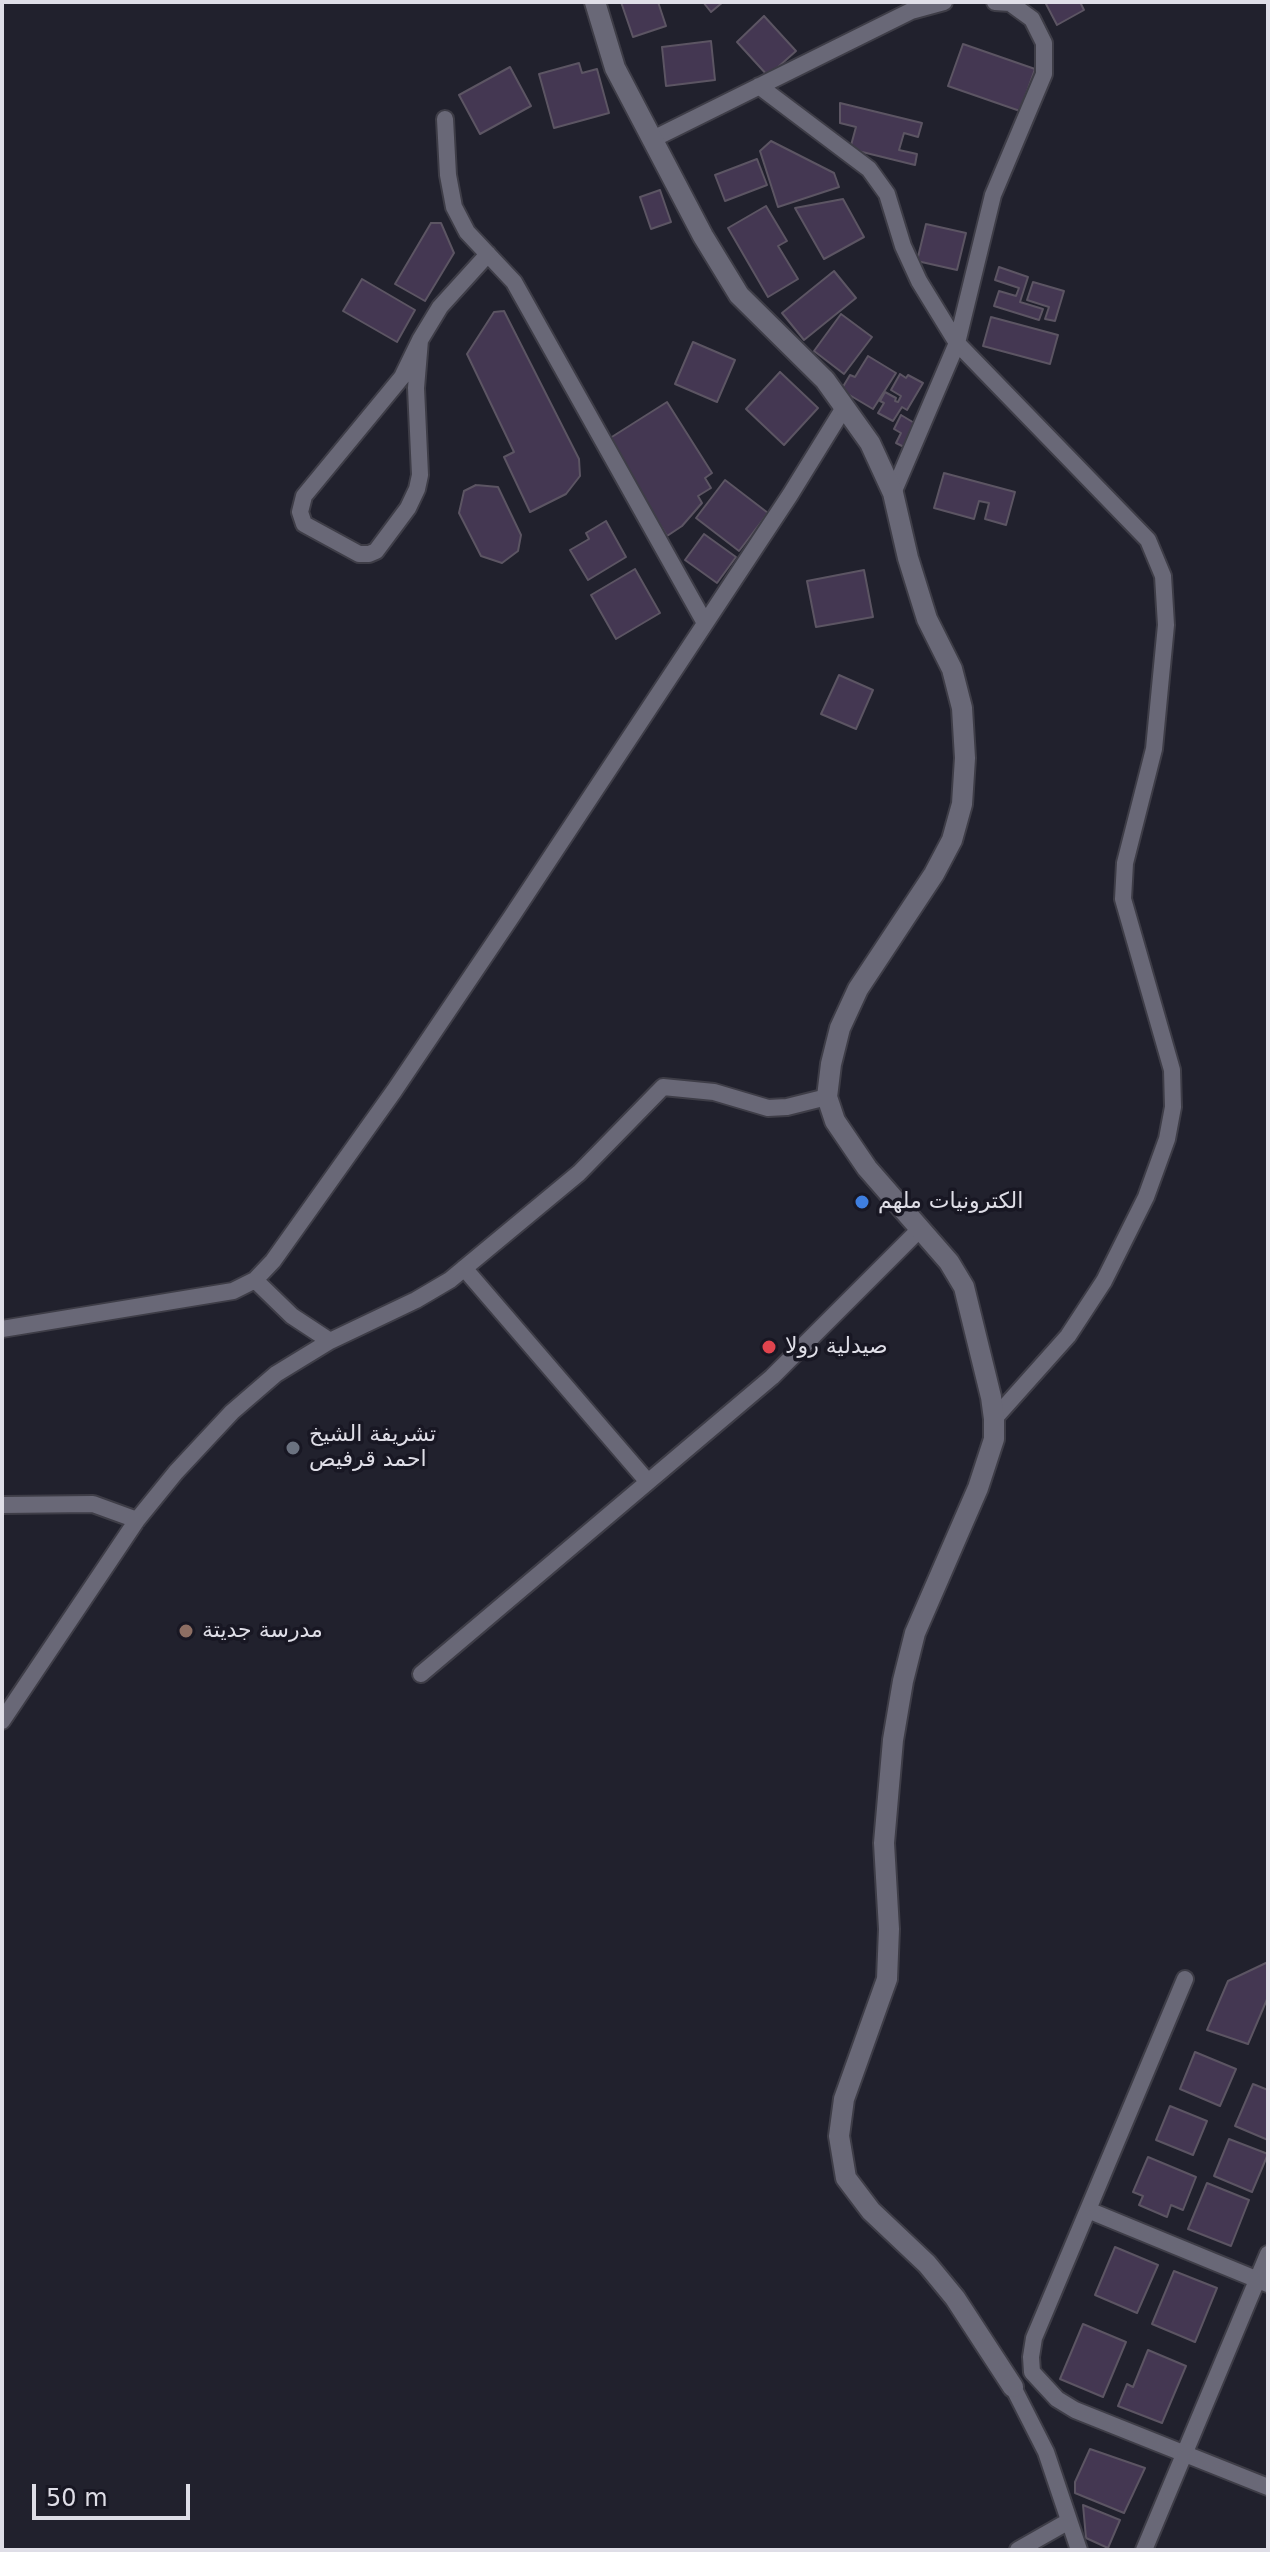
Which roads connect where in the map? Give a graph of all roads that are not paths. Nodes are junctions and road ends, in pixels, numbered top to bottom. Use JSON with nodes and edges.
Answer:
{"nodes":[{"id":1,"x":595,"y":2,"type":"edge"},
{"id":2,"x":944,"y":2,"type":"edge"},
{"id":3,"x":995,"y":2,"type":"edge"},
{"id":4,"x":759,"y":86,"type":"junction"},
{"id":5,"x":445,"y":119,"type":"dead end"},
{"id":6,"x":653,"y":139,"type":"junction"},
{"id":7,"x":488,"y":254,"type":"junction"},
{"id":8,"x":420,"y":340,"type":"junction"},
{"id":9,"x":957,"y":343,"type":"junction"},
{"id":10,"x":845,"y":406,"type":"junction"},
{"id":11,"x":893,"y":493,"type":"junction"},
{"id":12,"x":705,"y":623,"type":"junction"},
{"id":13,"x":827,"y":1097,"type":"junction"},
{"id":14,"x":920,"y":1229,"type":"junction"},
{"id":15,"x":464,"y":1268,"type":"junction"},
{"id":16,"x":255,"y":1280,"type":"junction"},
{"id":17,"x":2,"y":1329,"type":"edge"},
{"id":18,"x":330,"y":1341,"type":"junction"},
{"id":19,"x":994,"y":1419,"type":"junction"},
{"id":20,"x":648,"y":1482,"type":"junction"},
{"id":21,"x":2,"y":1505,"type":"edge"},
{"id":22,"x":137,"y":1520,"type":"junction"},
{"id":23,"x":421,"y":1674,"type":"dead end"},
{"id":24,"x":2,"y":1721,"type":"edge"},
{"id":25,"x":1185,"y":1979,"type":"dead end"},
{"id":26,"x":1088,"y":2210,"type":"junction"},
{"id":27,"x":1268,"y":2254,"type":"edge"},
{"id":28,"x":1263,"y":2282,"type":"edge"},
{"id":29,"x":1013,"y":2387,"type":"joint"},
{"id":30,"x":1185,"y":2453,"type":"junction"},
{"id":31,"x":1268,"y":2487,"type":"edge"},
{"id":32,"x":1069,"y":2521,"type":"junction"},
{"id":33,"x":1018,"y":2550,"type":"edge"},
{"id":34,"x":1079,"y":2550,"type":"edge"},
{"id":35,"x":1144,"y":2550,"type":"edge"}],
"edges":[{"from":1,"to":6,"type":"street"},
{"from":2,"to":4,"type":"street"},
{"from":3,"to":9,"type":"street"},
{"from":4,"to":6,"type":"street"},
{"from":4,"to":9,"type":"street"},
{"from":5,"to":7,"type":"street"},
{"from":6,"to":10,"type":"street"},
{"from":7,"to":8,"type":"street"},
{"from":7,"to":12,"type":"street"},
{"from":8,"to":8,"type":"street"},
{"from":9,"to":11,"type":"street"},
{"from":9,"to":19,"type":"street"},
{"from":10,"to":11,"type":"street"},
{"from":10,"to":12,"type":"street"},
{"from":11,"to":13,"type":"street"},
{"from":12,"to":16,"type":"street"},
{"from":13,"to":14,"type":"street"},
{"from":13,"to":15,"type":"street"},
{"from":14,"to":19,"type":"street"},
{"from":14,"to":20,"type":"street"},
{"from":15,"to":18,"type":"street"},
{"from":15,"to":20,"type":"street"},
{"from":16,"to":17,"type":"street"},
{"from":16,"to":18,"type":"street"},
{"from":18,"to":22,"type":"street"},
{"from":19,"to":29,"type":"street"},
{"from":20,"to":23,"type":"street"},
{"from":21,"to":22,"type":"street"},
{"from":22,"to":24,"type":"street"},
{"from":25,"to":26,"type":"street"},
{"from":26,"to":28,"type":"street"},
{"from":26,"to":30,"type":"street"},
{"from":27,"to":28,"type":"street"},
{"from":28,"to":30,"type":"street"},
{"from":29,"to":32,"type":"street"},
{"from":30,"to":31,"type":"street"},
{"from":30,"to":35,"type":"street"},
{"from":32,"to":33,"type":"street"},
{"from":32,"to":34,"type":"street"}]}
